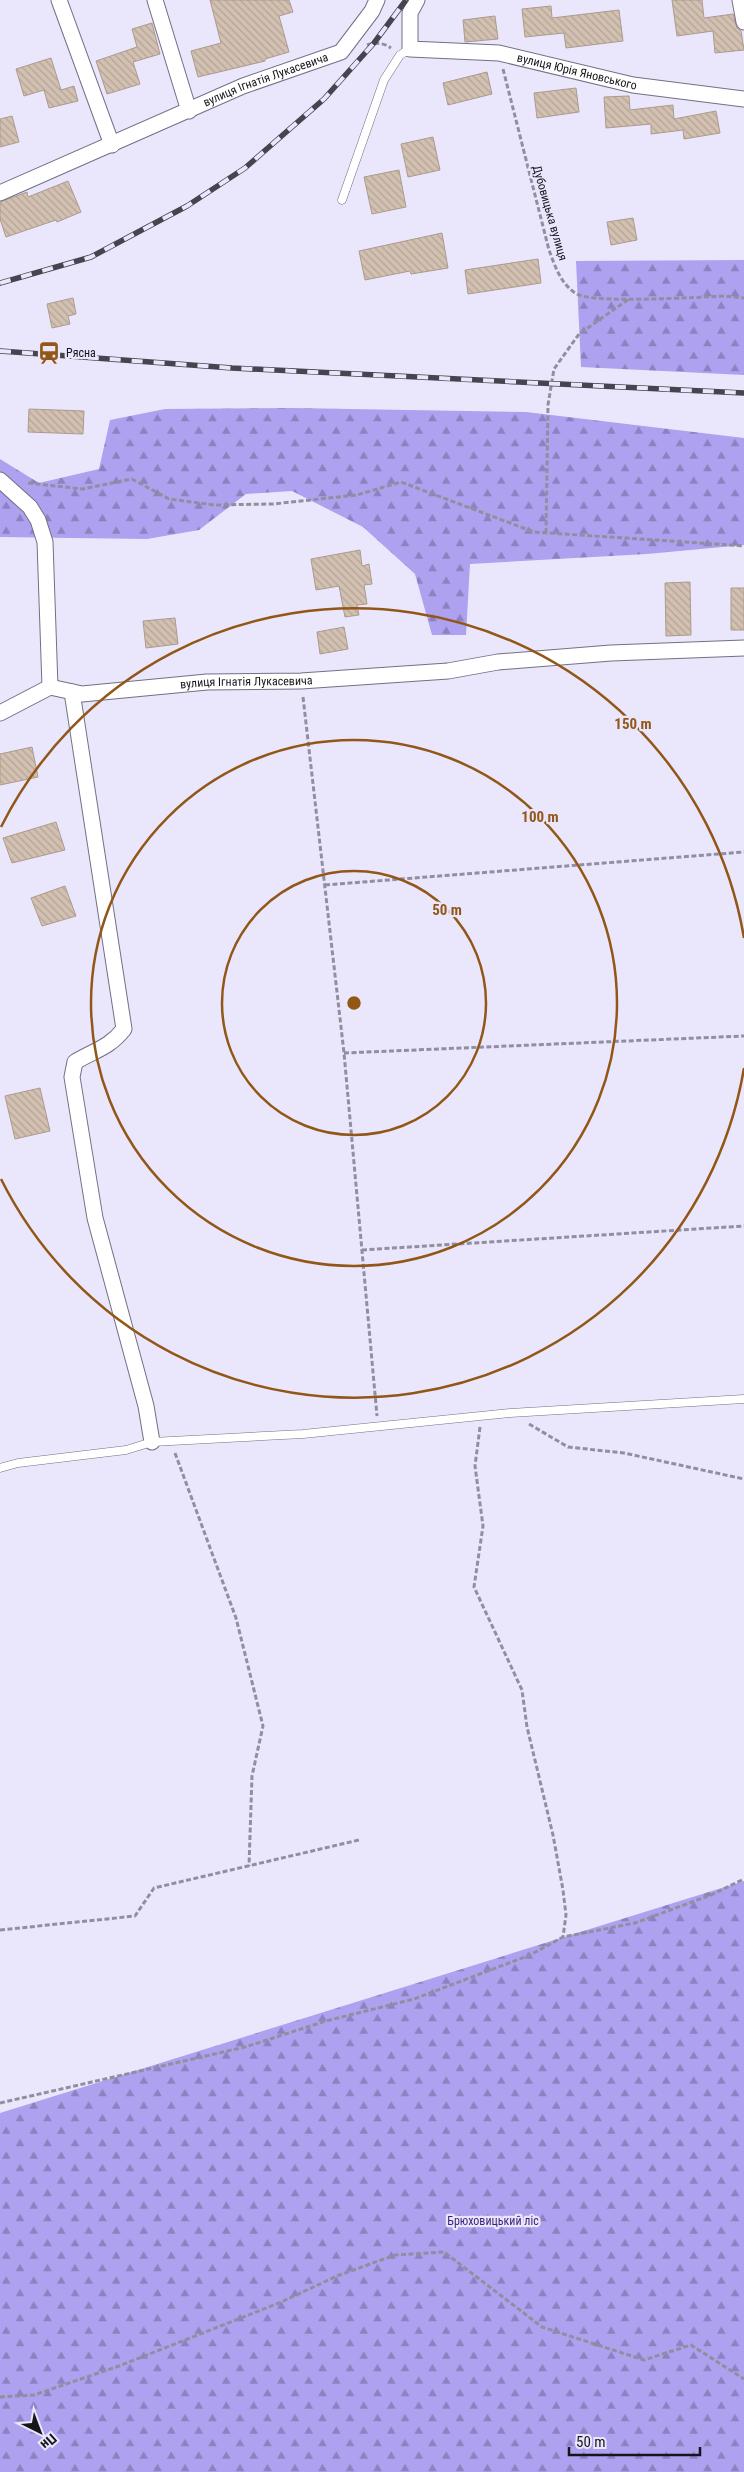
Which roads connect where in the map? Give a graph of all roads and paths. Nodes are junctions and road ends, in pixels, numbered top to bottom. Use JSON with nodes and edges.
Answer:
{"nodes":[{"id":1,"x":59,"y":0,"type":"edge"},
{"id":2,"x":155,"y":0,"type":"edge"},
{"id":3,"x":377,"y":0,"type":"edge"},
{"id":4,"x":417,"y":0,"type":"edge"},
{"id":5,"x":740,"y":0,"type":"edge"},
{"id":6,"x":744,"y":22,"type":"edge"},
{"id":7,"x":341,"y":52,"type":"junction"},
{"id":8,"x":405,"y":52,"type":"junction"},
{"id":9,"x":499,"y":54,"type":"junction"},
{"id":10,"x":744,"y":99,"type":"edge"},
{"id":11,"x":189,"y":112,"type":"junction"},
{"id":12,"x":112,"y":145,"type":"junction"},
{"id":13,"x":0,"y":193,"type":"edge"},
{"id":14,"x":342,"y":200,"type":"dead end"},
{"id":15,"x":744,"y":298,"type":"edge"},
{"id":16,"x":629,"y":299,"type":"junction"},
{"id":17,"x":1,"y":480,"type":"edge"},
{"id":18,"x":546,"y":533,"type":"junction"},
{"id":19,"x":744,"y":546,"type":"edge"},
{"id":20,"x":744,"y":648,"type":"edge"},
{"id":21,"x":301,"y":681,"type":"junction"},
{"id":22,"x":50,"y":688,"type":"junction"},
{"id":23,"x":72,"y":692,"type":"junction"},
{"id":24,"x":0,"y":713,"type":"edge"},
{"id":25,"x":744,"y":852,"type":"edge"},
{"id":26,"x":325,"y":884,"type":"junction"},
{"id":27,"x":744,"y":1036,"type":"edge"},
{"id":28,"x":344,"y":1053,"type":"junction"},
{"id":29,"x":744,"y":1226,"type":"edge"},
{"id":30,"x":362,"y":1250,"type":"junction"},
{"id":31,"x":744,"y":1399,"type":"edge"},
{"id":32,"x":510,"y":1414,"type":"junction"},
{"id":33,"x":481,"y":1417,"type":"junction"},
{"id":34,"x":378,"y":1427,"type":"junction"},
{"id":35,"x":171,"y":1440,"type":"junction"},
{"id":36,"x":152,"y":1442,"type":"junction"},
{"id":37,"x":0,"y":1468,"type":"edge"},
{"id":38,"x":744,"y":1479,"type":"edge"},
{"id":39,"x":359,"y":1840,"type":"dead end"},
{"id":40,"x":250,"y":1866,"type":"junction"},
{"id":41,"x":744,"y":1879,"type":"edge"},
{"id":42,"x":0,"y":1930,"type":"edge"},
{"id":43,"x":563,"y":1937,"type":"junction"},
{"id":44,"x":0,"y":2103,"type":"edge"},
{"id":45,"x":744,"y":2379,"type":"edge"},
{"id":46,"x":0,"y":2397,"type":"edge"}],
"edges":[{"from":1,"to":12,"type":"street"},
{"from":2,"to":11,"type":"street","name":"вулиця Ігнатія Лукасевича"},
{"from":3,"to":7,"type":"street","name":"вулиця Ігнатія Лукасевича"},
{"from":4,"to":8,"type":"street"},
{"from":5,"to":6,"type":"street"},
{"from":7,"to":8,"type":"path"},
{"from":7,"to":11,"type":"street","name":"вулиця Ігнатія Лукасевича"},
{"from":8,"to":9,"type":"street","name":"вулиця Юрія Яновського"},
{"from":8,"to":14,"type":"lane"},
{"from":9,"to":10,"type":"street","name":"вулиця Юрія Яновського"},
{"from":9,"to":16,"type":"path","name":"Дубовицька вулиця"},
{"from":11,"to":12,"type":"street","name":"вулиця Ігнатія Лукасевича"},
{"from":12,"to":13,"type":"street","name":"вулиця Ігнатія Лукасевича"},
{"from":15,"to":16,"type":"path","name":"Дубовицька вулиця"},
{"from":16,"to":18,"type":"path"},
{"from":17,"to":18,"type":"path"},
{"from":17,"to":22,"type":"street"},
{"from":18,"to":19,"type":"path"},
{"from":20,"to":21,"type":"street","name":"вулиця Ігнатія Лукасевича"},
{"from":21,"to":23,"type":"street","name":"вулиця Ігнатія Лукасевича"},
{"from":21,"to":26,"type":"path"},
{"from":22,"to":23,"type":"street","name":"вулиця Ігнатія Лукасевича"},
{"from":22,"to":24,"type":"street"},
{"from":23,"to":36,"type":"street"},
{"from":25,"to":26,"type":"path"},
{"from":26,"to":28,"type":"path"},
{"from":27,"to":28,"type":"path"},
{"from":28,"to":30,"type":"path"},
{"from":29,"to":30,"type":"path"},
{"from":30,"to":34,"type":"path"},
{"from":31,"to":32,"type":"lane"},
{"from":32,"to":33,"type":"lane"},
{"from":32,"to":38,"type":"path"},
{"from":33,"to":34,"type":"lane"},
{"from":33,"to":43,"type":"path"},
{"from":34,"to":35,"type":"lane"},
{"from":35,"to":36,"type":"lane"},
{"from":35,"to":40,"type":"path"},
{"from":36,"to":37,"type":"lane"},
{"from":39,"to":40,"type":"path"},
{"from":40,"to":42,"type":"path"},
{"from":41,"to":43,"type":"path"},
{"from":43,"to":44,"type":"path"},
{"from":45,"to":46,"type":"path"}]}
